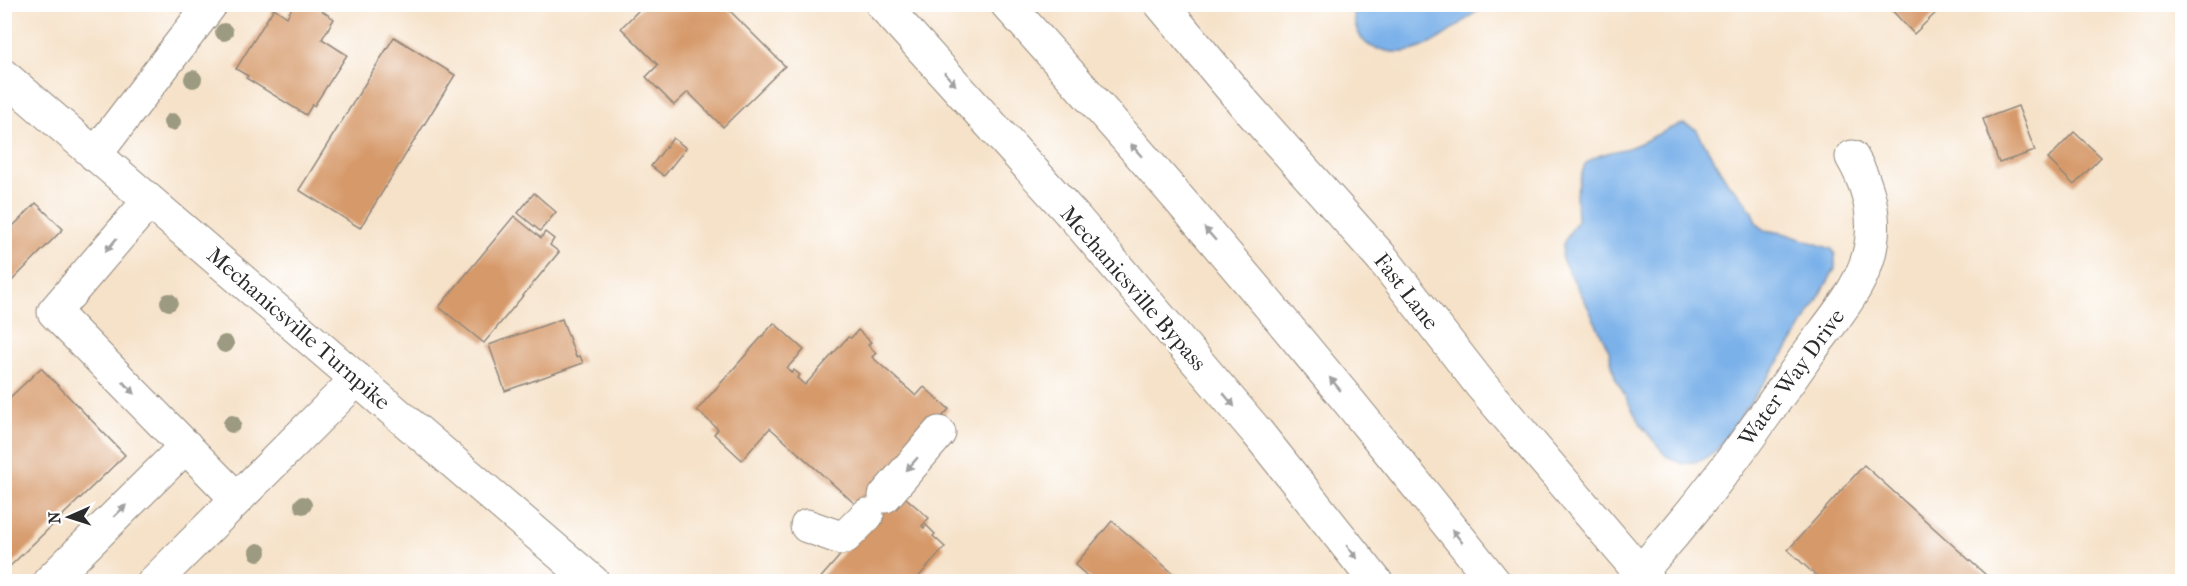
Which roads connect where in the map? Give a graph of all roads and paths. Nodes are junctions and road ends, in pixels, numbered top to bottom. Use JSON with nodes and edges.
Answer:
{"nodes":[{"id":1,"x":211,"y":4,"type":"edge"},
{"id":2,"x":874,"y":4,"type":"edge"},
{"id":3,"x":882,"y":4,"type":"edge"},
{"id":4,"x":1007,"y":4,"type":"edge"},
{"id":5,"x":1014,"y":4,"type":"edge"},
{"id":6,"x":1161,"y":4,"type":"edge"},
{"id":7,"x":925,"y":51,"type":"junction"},
{"id":8,"x":1059,"y":62,"type":"junction"},
{"id":9,"x":4,"y":76,"type":"edge"},
{"id":10,"x":95,"y":155,"type":"junction"},
{"id":11,"x":1852,"y":157,"type":"dead end"},
{"id":12,"x":149,"y":201,"type":"junction"},
{"id":13,"x":357,"y":379,"type":"junction"},
{"id":14,"x":939,"y":433,"type":"dead end"},
{"id":15,"x":186,"y":446,"type":"junction"},
{"id":16,"x":237,"y":499,"type":"junction"},
{"id":17,"x":807,"y":526,"type":"dead end"},
{"id":18,"x":1644,"y":577,"type":"edge"},
{"id":19,"x":49,"y":582,"type":"edge"},
{"id":20,"x":154,"y":582,"type":"edge"},
{"id":21,"x":593,"y":582,"type":"edge"},
{"id":22,"x":1376,"y":582,"type":"edge"},
{"id":23,"x":1494,"y":582,"type":"edge"}],
"edges":[{"from":1,"to":10,"type":"main road"},
{"from":2,"to":7,"type":"main road"},
{"from":3,"to":7,"type":"main road","name":"Mechanicsville Bypass"},
{"from":4,"to":8,"type":"main road"},
{"from":5,"to":8,"type":"main road"},
{"from":6,"to":18,"type":"main road","name":"Fast Lane"},
{"from":7,"to":22,"type":"main road","name":"Mechanicsville Bypass","one_way":true},
{"from":23,"to":8,"type":"main road","one_way":true},
{"from":9,"to":10,"type":"main road","name":"Mechanicsville Turnpike"},
{"from":10,"to":12,"type":"main road","name":"Mechanicsville Turnpike"},
{"from":11,"to":18,"type":"main road","name":"Water Way Drive"},
{"from":12,"to":13,"type":"main road","name":"Mechanicsville Turnpike"},
{"from":12,"to":15,"type":"main road","one_way":true},
{"from":13,"to":16,"type":"main road"},
{"from":13,"to":21,"type":"main road","name":"Mechanicsville Turnpike"},
{"from":14,"to":17,"type":"main road","one_way":true},
{"from":15,"to":16,"type":"main road"},
{"from":19,"to":15,"type":"main road","one_way":true},
{"from":16,"to":20,"type":"main road"}]}
